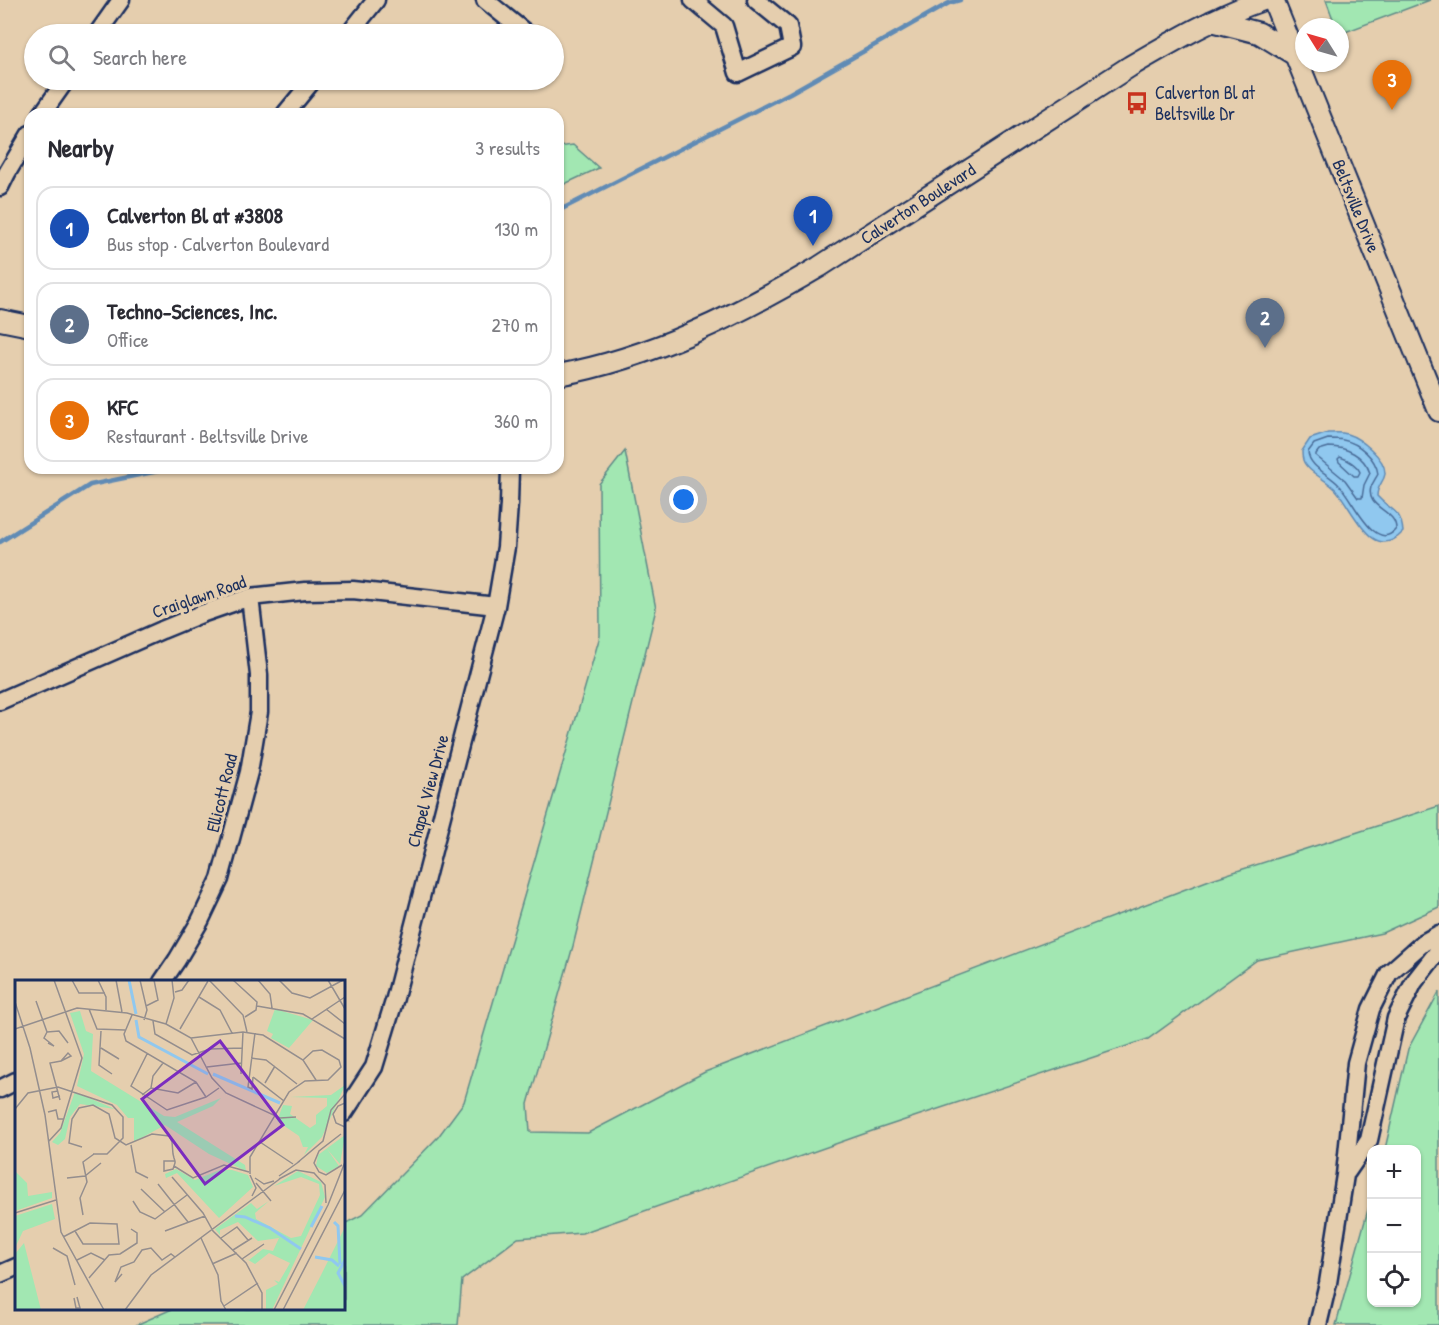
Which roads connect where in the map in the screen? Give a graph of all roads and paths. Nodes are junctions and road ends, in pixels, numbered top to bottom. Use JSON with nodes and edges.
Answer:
{"nodes":[{"id":1,"x":121,"y":0,"type":"edge"},
{"id":2,"x":376,"y":0,"type":"edge"},
{"id":3,"x":485,"y":0,"type":"edge"},
{"id":4,"x":693,"y":0,"type":"edge"},
{"id":5,"x":756,"y":0,"type":"edge"},
{"id":6,"x":1263,"y":0,"type":"edge"},
{"id":7,"x":1273,"y":0,"type":"edge"},
{"id":8,"x":1212,"y":21,"type":"junction"},
{"id":9,"x":104,"y":24,"type":"edge"},
{"id":10,"x":357,"y":24,"type":"edge"},
{"id":11,"x":515,"y":24,"type":"edge"},
{"id":12,"x":1295,"y":55,"type":"joint"},
{"id":13,"x":1302,"y":72,"type":"edge"},
{"id":14,"x":59,"y":90,"type":"edge"},
{"id":15,"x":305,"y":90,"type":"edge"},
{"id":16,"x":46,"y":108,"type":"edge"},
{"id":17,"x":290,"y":108,"type":"edge"},
{"id":18,"x":24,"y":144,"type":"edge"},
{"id":19,"x":0,"y":187,"type":"edge"},
{"id":20,"x":0,"y":320,"type":"edge"},
{"id":21,"x":24,"y":325,"type":"edge"},
{"id":22,"x":564,"y":374,"type":"edge"},
{"id":23,"x":1435,"y":391,"type":"edge"},
{"id":24,"x":1439,"y":411,"type":"edge"},
{"id":25,"x":510,"y":474,"type":"edge"},
{"id":26,"x":249,"y":597,"type":"junction"},
{"id":27,"x":496,"y":606,"type":"junction"},
{"id":28,"x":0,"y":701,"type":"edge"},
{"id":29,"x":1439,"y":934,"type":"edge"},
{"id":30,"x":1439,"y":950,"type":"edge"},
{"id":31,"x":163,"y":980,"type":"edge"},
{"id":32,"x":1375,"y":1010,"type":"junction"},
{"id":33,"x":1396,"y":1018,"type":"junction"},
{"id":34,"x":15,"y":1082,"type":"edge"},
{"id":35,"x":0,"y":1089,"type":"edge"},
{"id":36,"x":345,"y":1111,"type":"edge"},
{"id":37,"x":1345,"y":1175,"type":"junction"},
{"id":38,"x":15,"y":1267,"type":"edge"},
{"id":39,"x":0,"y":1274,"type":"edge"},
{"id":40,"x":1318,"y":1325,"type":"edge"}],
"edges":[{"from":1,"to":9,"type":"street"},
{"from":2,"to":10,"type":"street"},
{"from":3,"to":11,"type":"street"},
{"from":4,"to":5,"type":"street"},
{"from":6,"to":8,"type":"street","name":"Calverton Boulevard"},
{"from":7,"to":12,"type":"street","name":"Beltsville Drive"},
{"from":8,"to":12,"type":"street"},
{"from":8,"to":22,"type":"street","name":"Calverton Boulevard"},
{"from":13,"to":23,"type":"street","name":"Beltsville Drive"},
{"from":14,"to":16,"type":"street"},
{"from":15,"to":17,"type":"street"},
{"from":18,"to":19,"type":"street"},
{"from":20,"to":21,"type":"street"},
{"from":23,"to":24,"type":"street","name":"Beltsville Drive"},
{"from":25,"to":27,"type":"street","name":"Chapel View Drive"},
{"from":26,"to":27,"type":"street","name":"Craiglawn Road"},
{"from":26,"to":28,"type":"street","name":"Craiglawn Road"},
{"from":26,"to":31,"type":"street","name":"Ellicott Road"},
{"from":27,"to":36,"type":"street","name":"Chapel View Drive"},
{"from":29,"to":32,"type":"street"},
{"from":30,"to":33,"type":"street"},
{"from":32,"to":33,"type":"street"},
{"from":32,"to":37,"type":"street"},
{"from":33,"to":37,"type":"street"},
{"from":34,"to":35,"type":"street"},
{"from":37,"to":40,"type":"street"},
{"from":38,"to":39,"type":"street"}]}
